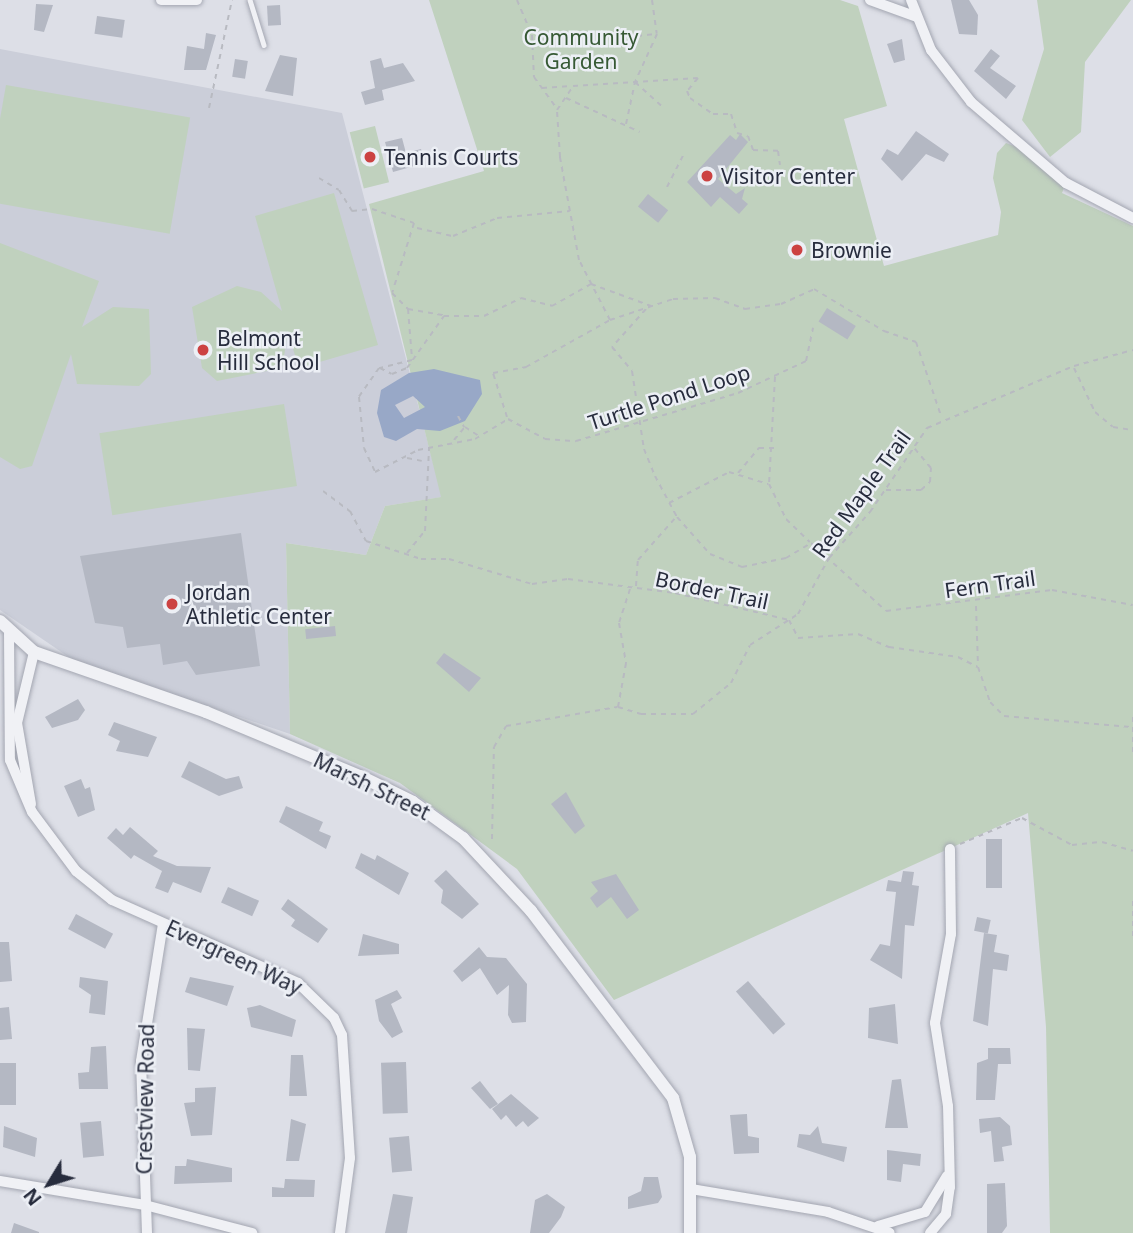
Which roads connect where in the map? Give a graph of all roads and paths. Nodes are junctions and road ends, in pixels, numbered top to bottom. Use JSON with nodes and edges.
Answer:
{"nodes":[{"id":1,"x":161,"y":0,"type":"edge"},
{"id":2,"x":197,"y":0,"type":"edge"},
{"id":3,"x":232,"y":0,"type":"edge"},
{"id":4,"x":250,"y":0,"type":"edge"},
{"id":5,"x":517,"y":0,"type":"edge"},
{"id":6,"x":652,"y":0,"type":"edge"},
{"id":7,"x":870,"y":0,"type":"edge"},
{"id":8,"x":911,"y":0,"type":"edge"},
{"id":9,"x":916,"y":17,"type":"junction"},
{"id":10,"x":657,"y":34,"type":"junction"},
{"id":11,"x":617,"y":38,"type":"dead end"},
{"id":12,"x":264,"y":45,"type":"dead end"},
{"id":13,"x":635,"y":82,"type":"junction"},
{"id":14,"x":573,"y":86,"type":"junction"},
{"id":15,"x":541,"y":88,"type":"junction"},
{"id":16,"x":565,"y":98,"type":"junction"},
{"id":17,"x":663,"y":107,"type":"dead end"},
{"id":18,"x":209,"y":108,"type":"dead end"},
{"id":19,"x":557,"y":110,"type":"junction"},
{"id":20,"x":625,"y":125,"type":"junction"},
{"id":21,"x":640,"y":132,"type":"dead end"},
{"id":22,"x":684,"y":153,"type":"dead end"},
{"id":23,"x":780,"y":165,"type":"dead end"},
{"id":24,"x":319,"y":178,"type":"dead end"},
{"id":25,"x":667,"y":187,"type":"dead end"},
{"id":26,"x":571,"y":211,"type":"junction"},
{"id":27,"x":1133,"y":218,"type":"edge"},
{"id":28,"x":416,"y":228,"type":"junction"},
{"id":29,"x":591,"y":284,"type":"junction"},
{"id":30,"x":653,"y":307,"type":"junction"},
{"id":31,"x":408,"y":309,"type":"junction"},
{"id":32,"x":646,"y":309,"type":"junction"},
{"id":33,"x":444,"y":316,"type":"junction"},
{"id":34,"x":610,"y":320,"type":"junction"},
{"id":35,"x":813,"y":328,"type":"dead end"},
{"id":36,"x":1133,"y":351,"type":"edge"},
{"id":37,"x":412,"y":360,"type":"junction"},
{"id":38,"x":1074,"y":366,"type":"junction"},
{"id":39,"x":379,"y":368,"type":"junction"},
{"id":40,"x":775,"y":376,"type":"junction"},
{"id":41,"x":458,"y":416,"type":"dead end"},
{"id":42,"x":941,"y":417,"type":"junction"},
{"id":43,"x":508,"y":419,"type":"junction"},
{"id":44,"x":641,"y":420,"type":"junction"},
{"id":45,"x":465,"y":427,"type":"junction"},
{"id":46,"x":1133,"y":430,"type":"edge"},
{"id":47,"x":480,"y":436,"type":"junction"},
{"id":48,"x":453,"y":441,"type":"junction"},
{"id":49,"x":911,"y":444,"type":"junction"},
{"id":50,"x":430,"y":446,"type":"junction"},
{"id":51,"x":774,"y":448,"type":"junction"},
{"id":52,"x":406,"y":457,"type":"junction"},
{"id":53,"x":423,"y":461,"type":"junction"},
{"id":54,"x":738,"y":474,"type":"junction"},
{"id":55,"x":769,"y":484,"type":"junction"},
{"id":56,"x":884,"y":489,"type":"junction"},
{"id":57,"x":323,"y":491,"type":"dead end"},
{"id":58,"x":669,"y":503,"type":"junction"},
{"id":59,"x":677,"y":517,"type":"junction"},
{"id":60,"x":811,"y":543,"type":"junction"},
{"id":61,"x":406,"y":554,"type":"junction"},
{"id":62,"x":829,"y":558,"type":"junction"},
{"id":63,"x":631,"y":587,"type":"junction"},
{"id":64,"x":636,"y":588,"type":"junction"},
{"id":65,"x":976,"y":605,"type":"junction"},
{"id":66,"x":1133,"y":605,"type":"edge"},
{"id":67,"x":789,"y":620,"type":"junction"},
{"id":68,"x":4,"y":626,"type":"edge"},
{"id":69,"x":34,"y":652,"type":"junction"},
{"id":70,"x":978,"y":667,"type":"junction"},
{"id":71,"x":618,"y":707,"type":"junction"},
{"id":72,"x":1133,"y":717,"type":"edge"},
{"id":73,"x":1131,"y":727,"type":"edge"},
{"id":74,"x":1133,"y":755,"type":"edge"},
{"id":75,"x":32,"y":812,"type":"junction"},
{"id":76,"x":492,"y":839,"type":"dead end"},
{"id":77,"x":950,"y":849,"type":"joint"},
{"id":78,"x":1133,"y":851,"type":"edge"},
{"id":79,"x":1133,"y":901,"type":"edge"},
{"id":80,"x":163,"y":925,"type":"junction"},
{"id":81,"x":1133,"y":940,"type":"edge"},
{"id":82,"x":951,"y":1166,"type":"junction"},
{"id":83,"x":0,"y":1181,"type":"edge"},
{"id":84,"x":691,"y":1189,"type":"junction"},
{"id":85,"x":145,"y":1205,"type":"junction"},
{"id":86,"x":875,"y":1226,"type":"junction"},
{"id":87,"x":147,"y":1233,"type":"edge"},
{"id":88,"x":252,"y":1233,"type":"edge"},
{"id":89,"x":340,"y":1233,"type":"edge"},
{"id":90,"x":690,"y":1233,"type":"edge"},
{"id":91,"x":890,"y":1233,"type":"edge"},
{"id":92,"x":930,"y":1233,"type":"edge"}],
"edges":[{"from":1,"to":2,"type":"street"},
{"from":3,"to":18,"type":"path"},
{"from":4,"to":12,"type":"lane"},
{"from":5,"to":15,"type":"path"},
{"from":6,"to":10,"type":"path"},
{"from":7,"to":9,"type":"street"},
{"from":8,"to":9,"type":"street"},
{"from":9,"to":27,"type":"street"},
{"from":10,"to":11,"type":"path"},
{"from":10,"to":13,"type":"path"},
{"from":13,"to":14,"type":"path"},
{"from":13,"to":17,"type":"path"},
{"from":13,"to":20,"type":"path"},
{"from":13,"to":23,"type":"path"},
{"from":14,"to":15,"type":"path"},
{"from":14,"to":16,"type":"path"},
{"from":15,"to":19,"type":"path"},
{"from":16,"to":19,"type":"path"},
{"from":16,"to":20,"type":"path"},
{"from":19,"to":26,"type":"path"},
{"from":20,"to":21,"type":"path"},
{"from":22,"to":25,"type":"path"},
{"from":24,"to":28,"type":"path"},
{"from":26,"to":28,"type":"path"},
{"from":26,"to":29,"type":"path"},
{"from":28,"to":31,"type":"path"},
{"from":29,"to":30,"type":"path"},
{"from":29,"to":33,"type":"path"},
{"from":29,"to":34,"type":"path"},
{"from":30,"to":32,"type":"path"},
{"from":30,"to":42,"type":"path"},
{"from":31,"to":33,"type":"path"},
{"from":31,"to":37,"type":"path"},
{"from":32,"to":34,"type":"path"},
{"from":32,"to":44,"type":"path"},
{"from":33,"to":37,"type":"path"},
{"from":34,"to":43,"type":"path"},
{"from":35,"to":40,"type":"path","name":"Turtle Pond Loop"},
{"from":36,"to":38,"type":"path","name":"Red Maple Trail"},
{"from":37,"to":39,"type":"path"},
{"from":37,"to":39,"type":"path"},
{"from":38,"to":42,"type":"path","name":"Red Maple Trail"},
{"from":38,"to":46,"type":"path"},
{"from":39,"to":52,"type":"path"},
{"from":40,"to":44,"type":"path","name":"Turtle Pond Loop"},
{"from":40,"to":51,"type":"path"},
{"from":41,"to":45,"type":"path"},
{"from":42,"to":49,"type":"path","name":"Red Maple Trail"},
{"from":43,"to":44,"type":"path","name":"Turtle Pond Loop"},
{"from":43,"to":47,"type":"path"},
{"from":44,"to":58,"type":"path"},
{"from":45,"to":47,"type":"path"},
{"from":45,"to":48,"type":"path"},
{"from":47,"to":48,"type":"path"},
{"from":48,"to":50,"type":"path"},
{"from":49,"to":56,"type":"path","name":"Red Maple Trail"},
{"from":49,"to":56,"type":"path"},
{"from":50,"to":52,"type":"path"},
{"from":50,"to":53,"type":"path"},
{"from":51,"to":54,"type":"path"},
{"from":51,"to":55,"type":"path"},
{"from":52,"to":53,"type":"path"},
{"from":53,"to":61,"type":"path"},
{"from":54,"to":55,"type":"path"},
{"from":54,"to":58,"type":"path"},
{"from":55,"to":60,"type":"path","name":"Fern Trail"},
{"from":56,"to":62,"type":"path","name":"Red Maple Trail"},
{"from":57,"to":61,"type":"path","name":"Border Trail"},
{"from":58,"to":59,"type":"path"},
{"from":59,"to":60,"type":"path"},
{"from":59,"to":64,"type":"path"},
{"from":60,"to":62,"type":"path","name":"Fern Trail"},
{"from":61,"to":63,"type":"path","name":"Border Trail"},
{"from":62,"to":65,"type":"path","name":"Fern Trail"},
{"from":62,"to":67,"type":"path","name":"Red Maple Trail"},
{"from":63,"to":64,"type":"path","name":"Border Trail"},
{"from":63,"to":71,"type":"path"},
{"from":64,"to":67,"type":"path","name":"Border Trail"},
{"from":65,"to":66,"type":"path","name":"Fern Trail"},
{"from":65,"to":70,"type":"path"},
{"from":67,"to":70,"type":"path","name":"Border Trail"},
{"from":67,"to":71,"type":"path"},
{"from":68,"to":69,"type":"street","name":"Marsh Street"},
{"from":68,"to":75,"type":"street","name":"Evergreen Way"},
{"from":69,"to":75,"type":"street","name":"Evergreen Way"},
{"from":69,"to":84,"type":"street","name":"Marsh Street"},
{"from":70,"to":73,"type":"path"},
{"from":71,"to":76,"type":"path"},
{"from":72,"to":73,"type":"path"},
{"from":73,"to":74,"type":"path"},
{"from":75,"to":80,"type":"street","name":"Evergreen Way"},
{"from":77,"to":78,"type":"path"},
{"from":77,"to":82,"type":"street"},
{"from":79,"to":81,"type":"path"},
{"from":80,"to":85,"type":"street","name":"Crestview Road"},
{"from":80,"to":89,"type":"street","name":"Evergreen Way"},
{"from":82,"to":86,"type":"street"},
{"from":82,"to":92,"type":"street"},
{"from":83,"to":85,"type":"street"},
{"from":84,"to":86,"type":"street"},
{"from":84,"to":90,"type":"street","name":"Marsh Street"},
{"from":85,"to":87,"type":"street","name":"Crestview Road"},
{"from":85,"to":88,"type":"street"},
{"from":86,"to":91,"type":"street"}]}
